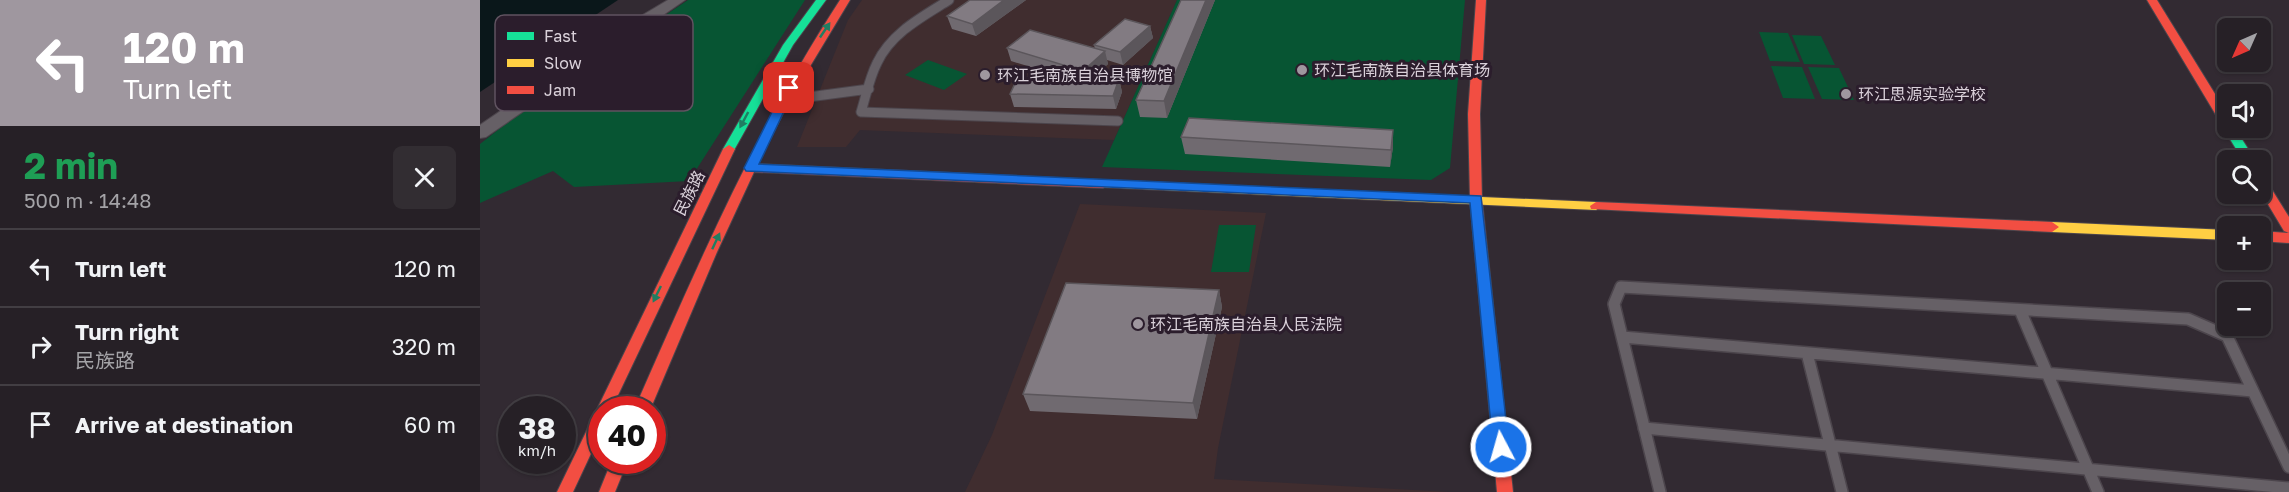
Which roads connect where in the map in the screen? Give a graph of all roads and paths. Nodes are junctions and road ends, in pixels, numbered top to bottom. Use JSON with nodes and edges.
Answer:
{"nodes":[{"id":1,"x":678,"y":0,"type":"edge"},
{"id":2,"x":820,"y":0,"type":"edge"},
{"id":3,"x":845,"y":0,"type":"edge"},
{"id":4,"x":949,"y":0,"type":"edge"},
{"id":5,"x":1481,"y":0,"type":"edge"},
{"id":6,"x":2152,"y":0,"type":"edge"},
{"id":7,"x":653,"y":15,"type":"edge"},
{"id":8,"x":868,"y":89,"type":"junction"},
{"id":9,"x":783,"y":100,"type":"junction"},
{"id":10,"x":2217,"y":108,"type":"edge"},
{"id":11,"x":512,"y":111,"type":"edge"},
{"id":12,"x":1118,"y":120,"type":"dead end"},
{"id":13,"x":480,"y":133,"type":"edge"},
{"id":14,"x":750,"y":168,"type":"junction"},
{"id":15,"x":2271,"y":198,"type":"edge"},
{"id":16,"x":1476,"y":199,"type":"junction"},
{"id":17,"x":2289,"y":228,"type":"edge"},
{"id":18,"x":2217,"y":234,"type":"edge"},
{"id":19,"x":2271,"y":237,"type":"edge"},
{"id":20,"x":2289,"y":238,"type":"edge"},
{"id":21,"x":2020,"y":309,"type":"junction"},
{"id":22,"x":1622,"y":337,"type":"junction"},
{"id":23,"x":1807,"y":353,"type":"junction"},
{"id":24,"x":2047,"y":373,"type":"junction"},
{"id":25,"x":2253,"y":391,"type":"junction"},
{"id":26,"x":609,"y":396,"type":"edge"},
{"id":27,"x":648,"y":396,"type":"edge"},
{"id":28,"x":1644,"y":428,"type":"junction"},
{"id":29,"x":588,"y":442,"type":"edge"},
{"id":30,"x":1830,"y":445,"type":"junction"},
{"id":31,"x":2289,"y":467,"type":"edge"},
{"id":32,"x":2088,"y":469,"type":"junction"},
{"id":33,"x":614,"y":474,"type":"edge"},
{"id":34,"x":2289,"y":488,"type":"edge"},
{"id":35,"x":565,"y":492,"type":"edge"},
{"id":36,"x":607,"y":492,"type":"edge"},
{"id":37,"x":1505,"y":492,"type":"edge"},
{"id":38,"x":1660,"y":492,"type":"edge"},
{"id":39,"x":1842,"y":492,"type":"edge"},
{"id":40,"x":2098,"y":492,"type":"edge"}],
"edges":[{"from":1,"to":7,"type":"street"},
{"from":2,"to":26,"type":"street","name":"民族路","one_way":true},
{"from":9,"to":3,"type":"street","one_way":true},
{"from":4,"to":8,"type":"lane"},
{"from":5,"to":16,"type":"street"},
{"from":6,"to":10,"type":"street"},
{"from":8,"to":9,"type":"lane"},
{"from":8,"to":12,"type":"lane"},
{"from":9,"to":14,"type":"street"},
{"from":11,"to":13,"type":"street"},
{"from":14,"to":16,"type":"street"},
{"from":27,"to":14,"type":"street","one_way":true},
{"from":15,"to":17,"type":"street"},
{"from":16,"to":18,"type":"street"},
{"from":16,"to":37,"type":"street"},
{"from":19,"to":20,"type":"street"},
{"from":21,"to":22,"type":"lane"},
{"from":21,"to":24,"type":"lane"},
{"from":21,"to":25,"type":"lane"},
{"from":22,"to":23,"type":"lane"},
{"from":22,"to":28,"type":"lane"},
{"from":23,"to":24,"type":"lane"},
{"from":23,"to":30,"type":"lane"},
{"from":24,"to":25,"type":"lane"},
{"from":24,"to":32,"type":"lane"},
{"from":25,"to":31,"type":"lane"},
{"from":28,"to":30,"type":"lane"},
{"from":28,"to":38,"type":"lane"},
{"from":29,"to":35,"type":"street","name":"民族路"},
{"from":30,"to":32,"type":"lane"},
{"from":30,"to":39,"type":"lane"},
{"from":32,"to":34,"type":"lane"},
{"from":32,"to":40,"type":"lane"},
{"from":33,"to":36,"type":"street"}]}
